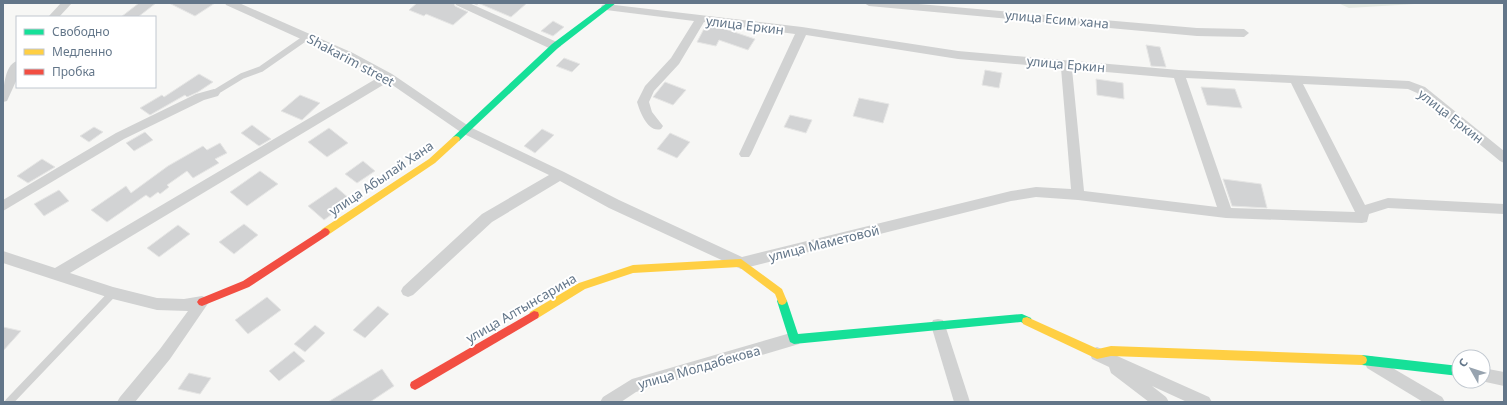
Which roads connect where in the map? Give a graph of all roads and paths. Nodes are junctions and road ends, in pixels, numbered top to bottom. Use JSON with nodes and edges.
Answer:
{"nodes":[{"id":1,"x":68,"y":3,"type":"edge"},
{"id":2,"x":230,"y":3,"type":"edge"},
{"id":3,"x":460,"y":3,"type":"edge"},
{"id":4,"x":870,"y":3,"type":"edge"},
{"id":5,"x":609,"y":5,"type":"edge"},
{"id":6,"x":54,"y":16,"type":"edge"},
{"id":7,"x":700,"y":20,"type":"junction"},
{"id":8,"x":802,"y":31,"type":"junction"},
{"id":9,"x":1244,"y":33,"type":"dead end"},
{"id":10,"x":307,"y":37,"type":"junction"},
{"id":11,"x":555,"y":46,"type":"junction"},
{"id":12,"x":1066,"y":64,"type":"junction"},
{"id":13,"x":16,"y":68,"type":"edge"},
{"id":14,"x":1180,"y":74,"type":"junction"},
{"id":15,"x":388,"y":77,"type":"junction"},
{"id":16,"x":1295,"y":80,"type":"junction"},
{"id":17,"x":214,"y":93,"type":"joint"},
{"id":18,"x":3,"y":98,"type":"edge"},
{"id":19,"x":657,"y":126,"type":"dead end"},
{"id":20,"x":466,"y":130,"type":"junction"},
{"id":21,"x":745,"y":154,"type":"dead end"},
{"id":22,"x":1504,"y":158,"type":"edge"},
{"id":23,"x":560,"y":175,"type":"junction"},
{"id":24,"x":1078,"y":195,"type":"junction"},
{"id":25,"x":3,"y":206,"type":"edge"},
{"id":26,"x":1504,"y":209,"type":"edge"},
{"id":27,"x":1362,"y":211,"type":"junction"},
{"id":28,"x":1226,"y":213,"type":"junction"},
{"id":29,"x":3,"y":258,"type":"edge"},
{"id":30,"x":741,"y":263,"type":"junction"},
{"id":31,"x":57,"y":274,"type":"junction"},
{"id":32,"x":408,"y":291,"type":"dead end"},
{"id":33,"x":113,"y":293,"type":"junction"},
{"id":34,"x":202,"y":302,"type":"junction"},
{"id":35,"x":938,"y":325,"type":"junction"},
{"id":36,"x":794,"y":339,"type":"junction"},
{"id":37,"x":1097,"y":354,"type":"junction"},
{"id":38,"x":1367,"y":360,"type":"junction"},
{"id":39,"x":1451,"y":370,"type":"edge"},
{"id":40,"x":1491,"y":376,"type":"edge"},
{"id":41,"x":1504,"y":379,"type":"edge"},
{"id":42,"x":415,"y":385,"type":"dead end"},
{"id":43,"x":9,"y":402,"type":"edge"},
{"id":44,"x":125,"y":402,"type":"edge"},
{"id":45,"x":608,"y":402,"type":"edge"},
{"id":46,"x":962,"y":402,"type":"edge"},
{"id":47,"x":1161,"y":402,"type":"edge"},
{"id":48,"x":1204,"y":402,"type":"edge"},
{"id":49,"x":1437,"y":402,"type":"edge"}],
"edges":[{"from":1,"to":6,"type":"street"},
{"from":2,"to":10,"type":"street","name":"Shakarim street"},
{"from":3,"to":11,"type":"street"},
{"from":4,"to":9,"type":"street","name":"улица Есим хана"},
{"from":5,"to":7,"type":"street","name":"улица Еркин"},
{"from":5,"to":11,"type":"street","name":"улица Абылай Хана"},
{"from":7,"to":8,"type":"street","name":"улица Еркин"},
{"from":7,"to":19,"type":"street"},
{"from":8,"to":12,"type":"street","name":"улица Еркин"},
{"from":8,"to":21,"type":"street"},
{"from":10,"to":15,"type":"street","name":"Shakarim street"},
{"from":10,"to":17,"type":"lane"},
{"from":11,"to":20,"type":"street","name":"улица Абылай Хана"},
{"from":12,"to":14,"type":"street","name":"улица Еркин"},
{"from":12,"to":24,"type":"street"},
{"from":13,"to":18,"type":"street"},
{"from":14,"to":16,"type":"street","name":"улица Еркин"},
{"from":14,"to":28,"type":"street"},
{"from":15,"to":20,"type":"street","name":"Shakarim street"},
{"from":15,"to":31,"type":"street"},
{"from":16,"to":22,"type":"street","name":"улица Еркин"},
{"from":16,"to":27,"type":"street"},
{"from":17,"to":25,"type":"street"},
{"from":20,"to":23,"type":"street"},
{"from":20,"to":34,"type":"street","name":"улица Абылай Хана"},
{"from":23,"to":30,"type":"street"},
{"from":23,"to":32,"type":"street"},
{"from":24,"to":28,"type":"street","name":"улица Маметовой"},
{"from":24,"to":30,"type":"street","name":"улица Маметовой"},
{"from":26,"to":27,"type":"street"},
{"from":27,"to":28,"type":"street","name":"улица Маметовой"},
{"from":29,"to":31,"type":"street"},
{"from":30,"to":36,"type":"street"},
{"from":30,"to":42,"type":"street","name":"улица Алтынсарина"},
{"from":31,"to":33,"type":"street"},
{"from":33,"to":34,"type":"street"},
{"from":33,"to":43,"type":"lane"},
{"from":34,"to":44,"type":"street"},
{"from":35,"to":36,"type":"street"},
{"from":35,"to":37,"type":"street"},
{"from":35,"to":46,"type":"street"},
{"from":36,"to":45,"type":"street","name":"улица Молдабекова"},
{"from":37,"to":38,"type":"street"},
{"from":37,"to":47,"type":"street"},
{"from":37,"to":48,"type":"street"},
{"from":38,"to":39,"type":"street"},
{"from":38,"to":49,"type":"street"},
{"from":40,"to":41,"type":"street"}]}
